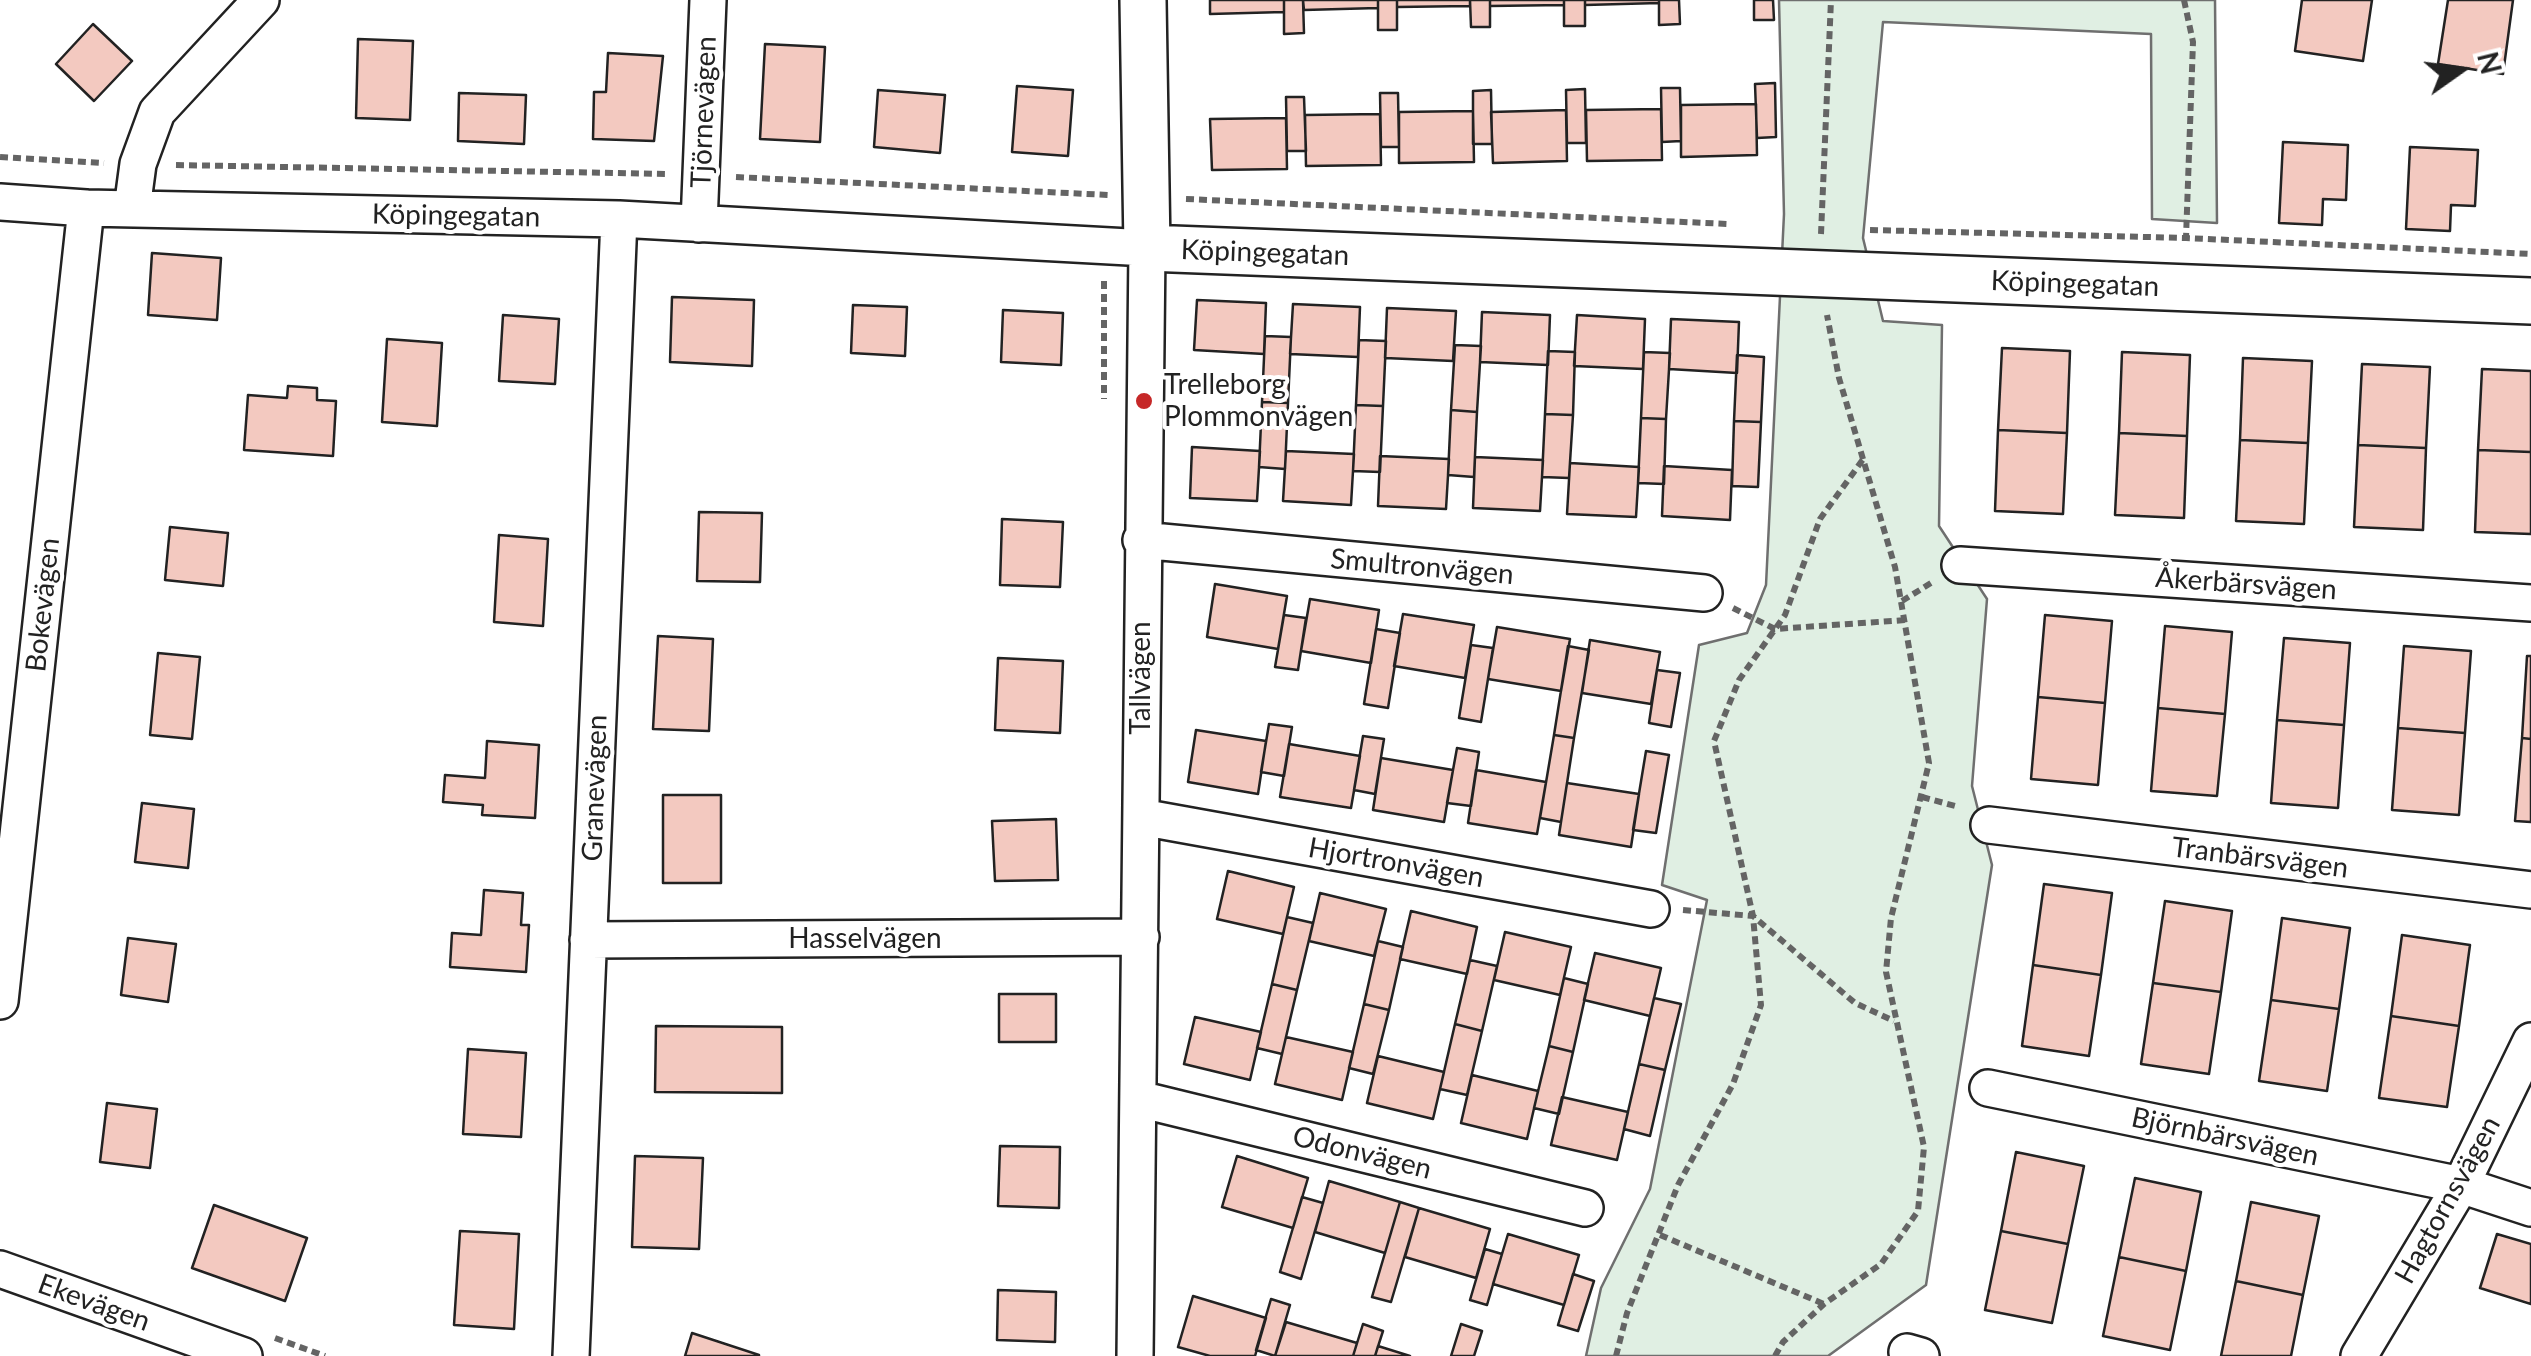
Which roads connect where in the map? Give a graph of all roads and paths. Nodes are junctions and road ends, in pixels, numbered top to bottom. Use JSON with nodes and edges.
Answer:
{"nodes":[{"id":1,"x":261,"y":0,"type":"edge"},
{"id":2,"x":708,"y":0,"type":"edge"},
{"id":3,"x":1143,"y":0,"type":"edge"},
{"id":4,"x":1831,"y":0,"type":"edge"},
{"id":5,"x":2184,"y":0,"type":"edge"},
{"id":6,"x":0,"y":158,"type":"edge"},
{"id":7,"x":138,"y":164,"type":"junction"},
{"id":8,"x":701,"y":175,"type":"junction"},
{"id":9,"x":1146,"y":179,"type":"junction"},
{"id":10,"x":0,"y":202,"type":"edge"},
{"id":11,"x":86,"y":208,"type":"junction"},
{"id":12,"x":132,"y":209,"type":"junction"},
{"id":13,"x":619,"y":220,"type":"junction"},
{"id":14,"x":700,"y":224,"type":"junction"},
{"id":15,"x":1743,"y":225,"type":"dead end"},
{"id":16,"x":1802,"y":228,"type":"dead end"},
{"id":17,"x":1821,"y":228,"type":"junction"},
{"id":18,"x":1840,"y":229,"type":"dead end"},
{"id":19,"x":1859,"y":230,"type":"dead end"},
{"id":20,"x":2186,"y":238,"type":"junction"},
{"id":21,"x":1147,"y":248,"type":"junction"},
{"id":22,"x":2531,"y":254,"type":"edge"},
{"id":23,"x":1819,"y":274,"type":"junction"},
{"id":24,"x":2183,"y":288,"type":"junction"},
{"id":25,"x":2531,"y":301,"type":"edge"},
{"id":26,"x":1865,"y":456,"type":"junction"},
{"id":27,"x":1141,"y":540,"type":"junction"},
{"id":28,"x":1960,"y":565,"type":"dead end"},
{"id":29,"x":1704,"y":593,"type":"joint"},
{"id":30,"x":2531,"y":602,"type":"edge"},
{"id":31,"x":1906,"y":620,"type":"junction"},
{"id":32,"x":1776,"y":629,"type":"junction"},
{"id":33,"x":1141,"y":818,"type":"junction"},
{"id":34,"x":1989,"y":825,"type":"dead end"},
{"id":35,"x":2531,"y":890,"type":"edge"},
{"id":36,"x":1651,"y":909,"type":"joint"},
{"id":37,"x":1754,"y":916,"type":"junction"},
{"id":38,"x":1141,"y":937,"type":"junction"},
{"id":39,"x":588,"y":940,"type":"junction"},
{"id":40,"x":0,"y":1001,"type":"edge"},
{"id":41,"x":1896,"y":1022,"type":"junction"},
{"id":42,"x":2531,"y":1041,"type":"edge"},
{"id":43,"x":1988,"y":1088,"type":"dead end"},
{"id":44,"x":1138,"y":1099,"type":"junction"},
{"id":45,"x":2461,"y":1185,"type":"junction"},
{"id":46,"x":1586,"y":1208,"type":"dead end"},
{"id":47,"x":2531,"y":1208,"type":"edge"},
{"id":48,"x":1660,"y":1235,"type":"junction"},
{"id":49,"x":0,"y":1270,"type":"edge"},
{"id":50,"x":1824,"y":1304,"type":"junction"},
{"id":51,"x":244,"y":1356,"type":"edge"},
{"id":52,"x":571,"y":1356,"type":"edge"},
{"id":53,"x":1135,"y":1356,"type":"edge"},
{"id":54,"x":1616,"y":1356,"type":"edge"},
{"id":55,"x":1776,"y":1356,"type":"edge"},
{"id":56,"x":2359,"y":1356,"type":"edge"}],
"edges":[{"from":1,"to":7,"type":"street"},
{"from":2,"to":8,"type":"street","name":"Tjörnevägen"},
{"from":3,"to":9,"type":"street","name":"Tallvägen"},
{"from":4,"to":17,"type":"path"},
{"from":5,"to":20,"type":"path"},
{"from":6,"to":7,"type":"path"},
{"from":7,"to":8,"type":"path"},
{"from":7,"to":12,"type":"street"},
{"from":8,"to":9,"type":"path"},
{"from":8,"to":14,"type":"street","name":"Tjörnevägen"},
{"from":9,"to":15,"type":"path"},
{"from":9,"to":21,"type":"street","name":"Tallvägen"},
{"from":10,"to":11,"type":"street","name":"Köpingegatan"},
{"from":11,"to":12,"type":"street","name":"Köpingegatan"},
{"from":11,"to":40,"type":"street","name":"Bokevägen"},
{"from":12,"to":13,"type":"street","name":"Köpingegatan"},
{"from":13,"to":14,"type":"street","name":"Köpingegatan"},
{"from":13,"to":39,"type":"street","name":"Granevägen"},
{"from":14,"to":21,"type":"street","name":"Köpingegatan"},
{"from":16,"to":17,"type":"path"},
{"from":17,"to":18,"type":"path"},
{"from":17,"to":23,"type":"path"},
{"from":19,"to":20,"type":"path"},
{"from":20,"to":22,"type":"path"},
{"from":20,"to":24,"type":"path"},
{"from":21,"to":23,"type":"street","name":"Köpingegatan"},
{"from":21,"to":27,"type":"street","name":"Tallvägen"},
{"from":23,"to":24,"type":"street","name":"Köpingegatan"},
{"from":23,"to":26,"type":"path"},
{"from":24,"to":25,"type":"street","name":"Köpingegatan"},
{"from":26,"to":31,"type":"path"},
{"from":26,"to":32,"type":"path"},
{"from":27,"to":29,"type":"street","name":"Smultronvägen"},
{"from":27,"to":33,"type":"street","name":"Tallvägen"},
{"from":28,"to":30,"type":"street","name":"Åkerbärsvägen"},
{"from":29,"to":32,"type":"path"},
{"from":31,"to":32,"type":"path"},
{"from":31,"to":41,"type":"path"},
{"from":32,"to":37,"type":"path"},
{"from":33,"to":36,"type":"street","name":"Hjortronvägen"},
{"from":33,"to":38,"type":"street","name":"Tallvägen"},
{"from":34,"to":35,"type":"street","name":"Tranbärsvägen"},
{"from":36,"to":37,"type":"path"},
{"from":37,"to":41,"type":"path"},
{"from":37,"to":48,"type":"path"},
{"from":38,"to":39,"type":"street","name":"Hasselvägen"},
{"from":38,"to":44,"type":"street","name":"Tallvägen"},
{"from":39,"to":52,"type":"street","name":"Granevägen"},
{"from":41,"to":50,"type":"path"},
{"from":42,"to":45,"type":"street","name":"Hagtornsvägen"},
{"from":43,"to":45,"type":"street","name":"Björnbärsvägen"},
{"from":44,"to":46,"type":"street","name":"Odonvägen"},
{"from":44,"to":53,"type":"street","name":"Tallvägen"},
{"from":45,"to":47,"type":"street","name":"Björnbärsvägen"},
{"from":45,"to":56,"type":"street","name":"Hagtornsvägen"},
{"from":48,"to":50,"type":"path"},
{"from":48,"to":54,"type":"path"},
{"from":49,"to":51,"type":"street","name":"Ekevägen"},
{"from":50,"to":55,"type":"path"}]}
